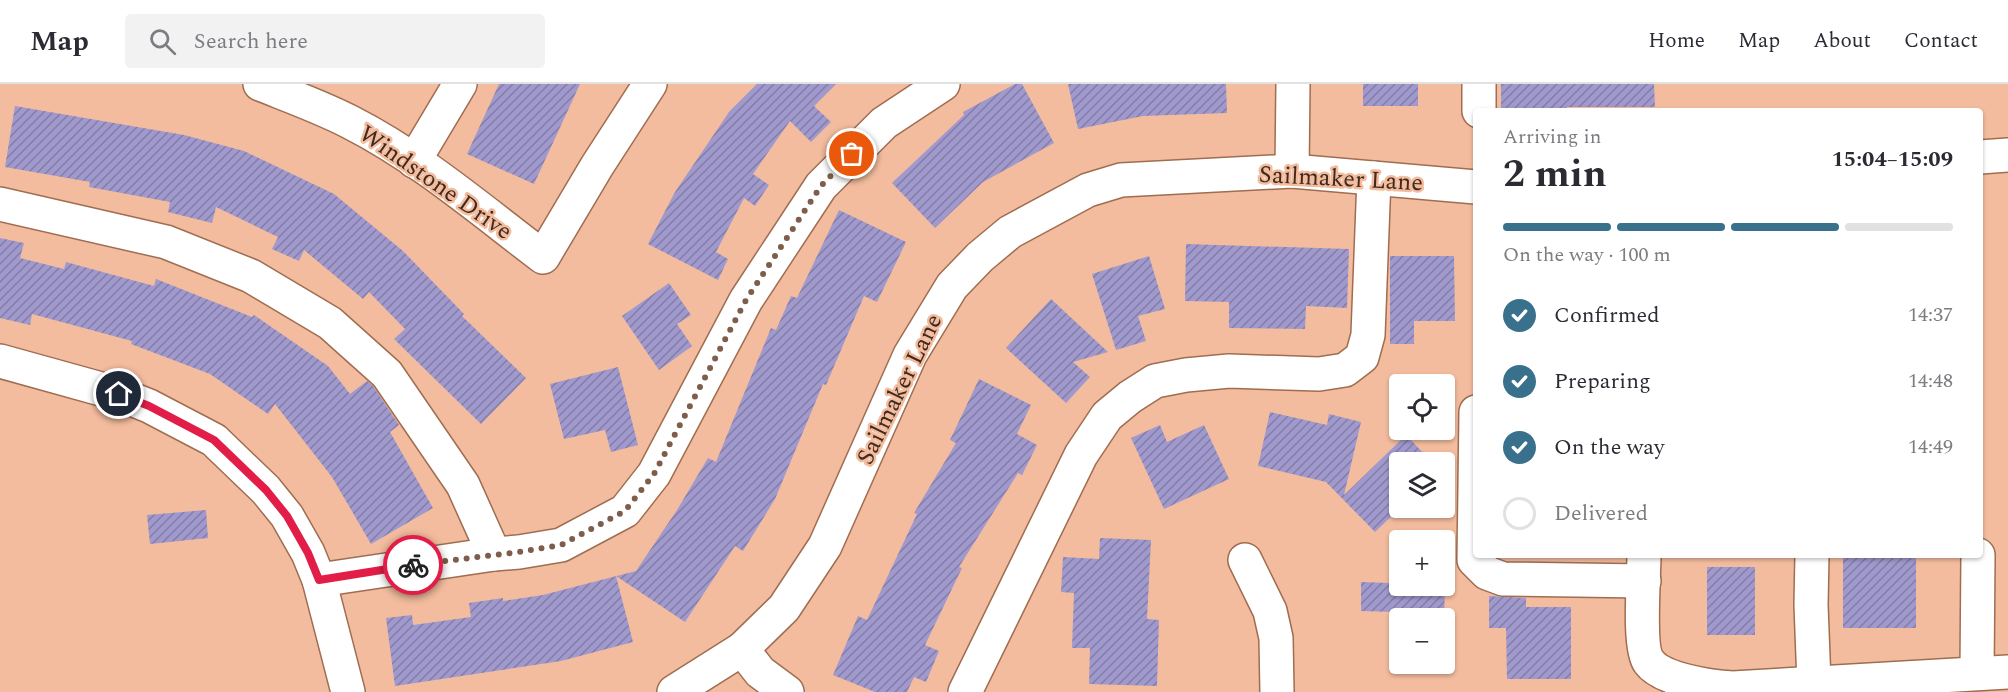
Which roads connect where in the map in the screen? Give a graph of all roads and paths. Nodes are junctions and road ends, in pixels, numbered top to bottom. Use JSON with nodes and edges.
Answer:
{"nodes":[{"id":1,"x":260,"y":84,"type":"edge"},
{"id":2,"x":460,"y":84,"type":"edge"},
{"id":3,"x":650,"y":84,"type":"edge"},
{"id":4,"x":943,"y":84,"type":"edge"},
{"id":5,"x":1293,"y":84,"type":"edge"},
{"id":6,"x":1479,"y":84,"type":"edge"},
{"id":7,"x":1479,"y":108,"type":"edge"},
{"id":8,"x":2008,"y":155,"type":"edge"},
{"id":9,"x":1983,"y":157,"type":"edge"},
{"id":10,"x":414,"y":161,"type":"junction"},
{"id":11,"x":1292,"y":171,"type":"junction"},
{"id":12,"x":1374,"y":178,"type":"junction"},
{"id":13,"x":1473,"y":187,"type":"edge"},
{"id":14,"x":0,"y":204,"type":"edge"},
{"id":15,"x":0,"y":361,"type":"edge"},
{"id":16,"x":494,"y":554,"type":"junction"},
{"id":17,"x":1474,"y":558,"type":"edge"},
{"id":18,"x":1812,"y":558,"type":"edge"},
{"id":19,"x":1978,"y":558,"type":"edge"},
{"id":20,"x":1245,"y":561,"type":"dead end"},
{"id":21,"x":1644,"y":568,"type":"edge"},
{"id":22,"x":319,"y":580,"type":"junction"},
{"id":23,"x":742,"y":649,"type":"junction"},
{"id":24,"x":1993,"y":673,"type":"edge"},
{"id":25,"x":1814,"y":683,"type":"junction"},
{"id":26,"x":348,"y":692,"type":"edge"},
{"id":27,"x":674,"y":692,"type":"edge"},
{"id":28,"x":787,"y":692,"type":"edge"},
{"id":29,"x":965,"y":692,"type":"edge"},
{"id":30,"x":1277,"y":692,"type":"edge"}],
"edges":[{"from":1,"to":10,"type":"street","name":"Windstone Drive"},
{"from":2,"to":10,"type":"street"},
{"from":3,"to":10,"type":"street","name":"Windstone Drive"},
{"from":4,"to":16,"type":"street"},
{"from":5,"to":11,"type":"street"},
{"from":6,"to":7,"type":"street"},
{"from":8,"to":9,"type":"street"},
{"from":11,"to":12,"type":"street","name":"Sailmaker Lane"},
{"from":11,"to":23,"type":"street","name":"Sailmaker Lane"},
{"from":12,"to":13,"type":"street","name":"Sailmaker Lane"},
{"from":12,"to":29,"type":"street"},
{"from":14,"to":16,"type":"street"},
{"from":15,"to":22,"type":"street"},
{"from":16,"to":22,"type":"street"},
{"from":17,"to":21,"type":"street"},
{"from":18,"to":25,"type":"street"},
{"from":19,"to":24,"type":"street"},
{"from":20,"to":30,"type":"street"},
{"from":21,"to":25,"type":"street"},
{"from":22,"to":26,"type":"street"},
{"from":23,"to":27,"type":"street","name":"Sailmaker Lane"},
{"from":23,"to":28,"type":"street"},
{"from":24,"to":25,"type":"street"}]}
